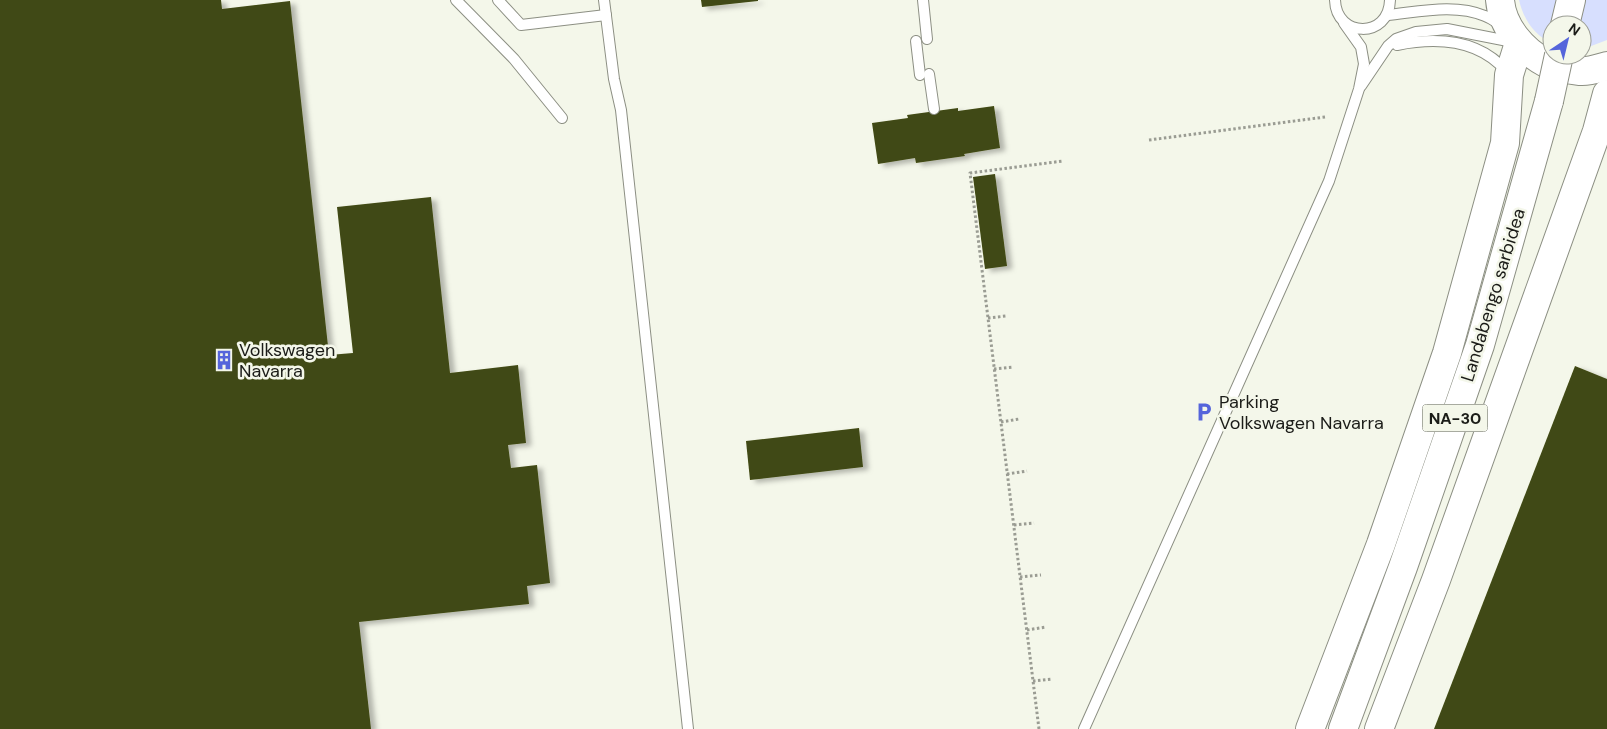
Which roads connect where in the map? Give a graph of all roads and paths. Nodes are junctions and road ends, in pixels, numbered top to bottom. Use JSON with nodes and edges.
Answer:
{"nodes":[{"id":1,"x":456,"y":0,"type":"edge"},
{"id":2,"x":498,"y":0,"type":"edge"},
{"id":3,"x":604,"y":0,"type":"edge"},
{"id":4,"x":923,"y":0,"type":"edge"},
{"id":5,"x":1335,"y":0,"type":"edge"},
{"id":6,"x":1390,"y":0,"type":"edge"},
{"id":7,"x":1500,"y":0,"type":"edge"},
{"id":8,"x":1571,"y":0,"type":"edge"},
{"id":9,"x":606,"y":15,"type":"junction"},
{"id":10,"x":1387,"y":15,"type":"junction"},
{"id":11,"x":1567,"y":15,"type":"edge"},
{"id":12,"x":1344,"y":23,"type":"junction"},
{"id":13,"x":1514,"y":37,"type":"junction"},
{"id":14,"x":927,"y":40,"type":"dead end"},
{"id":15,"x":916,"y":41,"type":"dead end"},
{"id":16,"x":1388,"y":46,"type":"junction"},
{"id":17,"x":1557,"y":65,"type":"edge"},
{"id":18,"x":1607,"y":66,"type":"edge"},
{"id":19,"x":1509,"y":75,"type":"junction"},
{"id":20,"x":1359,"y":89,"type":"junction"},
{"id":21,"x":1607,"y":94,"type":"edge"},
{"id":22,"x":934,"y":109,"type":"dead end"},
{"id":23,"x":1325,"y":117,"type":"dead end"},
{"id":24,"x":562,"y":118,"type":"dead end"},
{"id":25,"x":1149,"y":140,"type":"dead end"},
{"id":26,"x":1063,"y":161,"type":"dead end"},
{"id":27,"x":1006,"y":316,"type":"dead end"},
{"id":28,"x":988,"y":318,"type":"junction"},
{"id":29,"x":1014,"y":367,"type":"dead end"},
{"id":30,"x":994,"y":369,"type":"junction"},
{"id":31,"x":1020,"y":419,"type":"dead end"},
{"id":32,"x":1001,"y":422,"type":"junction"},
{"id":33,"x":1027,"y":471,"type":"dead end"},
{"id":34,"x":1007,"y":474,"type":"junction"},
{"id":35,"x":1034,"y":523,"type":"dead end"},
{"id":36,"x":1014,"y":525,"type":"junction"},
{"id":37,"x":1040,"y":575,"type":"dead end"},
{"id":38,"x":1020,"y":577,"type":"junction"},
{"id":39,"x":1046,"y":627,"type":"dead end"},
{"id":40,"x":1027,"y":630,"type":"junction"},
{"id":41,"x":1052,"y":679,"type":"dead end"},
{"id":42,"x":1033,"y":682,"type":"junction"},
{"id":43,"x":688,"y":729,"type":"edge"},
{"id":44,"x":1039,"y":729,"type":"edge"},
{"id":45,"x":1084,"y":729,"type":"edge"},
{"id":46,"x":1310,"y":729,"type":"edge"},
{"id":47,"x":1343,"y":729,"type":"edge"},
{"id":48,"x":1379,"y":729,"type":"edge"}],
"edges":[{"from":1,"to":24,"type":"lane"},
{"from":2,"to":9,"type":"lane"},
{"from":3,"to":9,"type":"lane"},
{"from":4,"to":14,"type":"lane"},
{"from":5,"to":12,"type":"lane"},
{"from":6,"to":10,"type":"lane"},
{"from":7,"to":13,"type":"main road"},
{"from":8,"to":11,"type":"main road"},
{"from":9,"to":43,"type":"lane"},
{"from":10,"to":12,"type":"lane"},
{"from":10,"to":13,"type":"lane"},
{"from":12,"to":20,"type":"lane"},
{"from":13,"to":16,"type":"lane"},
{"from":13,"to":18,"type":"main road"},
{"from":13,"to":19,"type":"main road"},
{"from":15,"to":22,"type":"lane"},
{"from":16,"to":19,"type":"lane"},
{"from":16,"to":20,"type":"lane"},
{"from":17,"to":47,"type":"main road","name":"Landabengo sarbidea","number":"NA-30","bridge":true},
{"from":19,"to":46,"type":"main road"},
{"from":20,"to":45,"type":"lane"},
{"from":21,"to":48,"type":"main road"},
{"from":23,"to":25,"type":"path"},
{"from":26,"to":28,"type":"path"},
{"from":27,"to":28,"type":"path"},
{"from":28,"to":30,"type":"path"},
{"from":29,"to":30,"type":"path"},
{"from":30,"to":32,"type":"path"},
{"from":31,"to":32,"type":"path"},
{"from":32,"to":34,"type":"path"},
{"from":33,"to":34,"type":"path"},
{"from":34,"to":36,"type":"path"},
{"from":35,"to":36,"type":"path"},
{"from":36,"to":38,"type":"path"},
{"from":37,"to":38,"type":"path"},
{"from":38,"to":40,"type":"path"},
{"from":39,"to":40,"type":"path"},
{"from":40,"to":42,"type":"path"},
{"from":41,"to":42,"type":"path"},
{"from":42,"to":44,"type":"path"}]}
